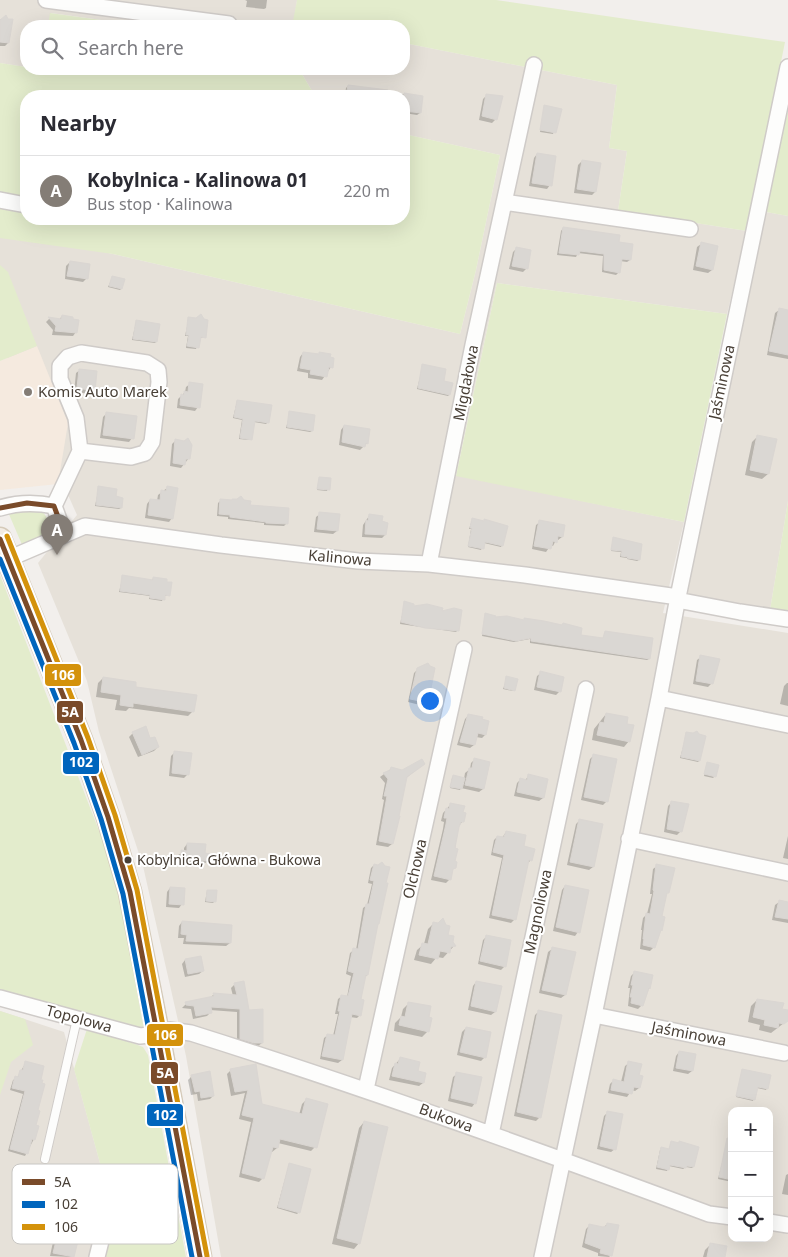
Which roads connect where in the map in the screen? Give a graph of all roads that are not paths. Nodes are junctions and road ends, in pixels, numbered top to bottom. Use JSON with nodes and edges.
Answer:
{"nodes":[{"id":1,"x":46,"y":0,"type":"edge"},
{"id":2,"x":198,"y":20,"type":"edge"},
{"id":3,"x":534,"y":64,"type":"dead end"},
{"id":4,"x":788,"y":67,"type":"edge"},
{"id":5,"x":0,"y":200,"type":"edge"},
{"id":6,"x":504,"y":202,"type":"junction"},
{"id":7,"x":20,"y":204,"type":"edge"},
{"id":8,"x":690,"y":229,"type":"dead end"},
{"id":9,"x":80,"y":452,"type":"junction"},
{"id":10,"x":54,"y":506,"type":"junction"},
{"id":11,"x":0,"y":508,"type":"edge"},
{"id":12,"x":59,"y":537,"type":"junction"},
{"id":13,"x":4,"y":549,"type":"edge"},
{"id":14,"x":429,"y":564,"type":"junction"},
{"id":15,"x":678,"y":599,"type":"junction"},
{"id":16,"x":788,"y":619,"type":"edge"},
{"id":17,"x":464,"y":649,"type":"dead end"},
{"id":18,"x":586,"y":689,"type":"dead end"},
{"id":19,"x":659,"y":698,"type":"junction"},
{"id":20,"x":788,"y":725,"type":"edge"},
{"id":21,"x":629,"y":839,"type":"junction"},
{"id":22,"x":788,"y":872,"type":"edge"},
{"id":23,"x":0,"y":998,"type":"edge"},
{"id":24,"x":594,"y":1015,"type":"junction"},
{"id":25,"x":77,"y":1019,"type":"junction"},
{"id":26,"x":158,"y":1034,"type":"junction"},
{"id":27,"x":784,"y":1053,"type":"dead end"},
{"id":28,"x":366,"y":1090,"type":"junction"},
{"id":29,"x":491,"y":1134,"type":"junction"},
{"id":30,"x":45,"y":1159,"type":"dead end"},
{"id":31,"x":562,"y":1159,"type":"junction"},
{"id":32,"x":728,"y":1216,"type":"edge"},
{"id":33,"x":773,"y":1223,"type":"edge"},
{"id":34,"x":788,"y":1225,"type":"edge"},
{"id":35,"x":100,"y":1244,"type":"edge"},
{"id":36,"x":97,"y":1257,"type":"edge"},
{"id":37,"x":200,"y":1257,"type":"edge"},
{"id":38,"x":542,"y":1257,"type":"edge"}],
"edges":[{"from":1,"to":2,"type":"street"},
{"from":3,"to":6,"type":"street","name":"Migdałowa"},
{"from":4,"to":15,"type":"street","name":"Jaśminowa"},
{"from":5,"to":7,"type":"street"},
{"from":6,"to":8,"type":"street"},
{"from":6,"to":14,"type":"street","name":"Migdałowa"},
{"from":9,"to":9,"type":"street"},
{"from":9,"to":10,"type":"street"},
{"from":10,"to":11,"type":"street"},
{"from":10,"to":12,"type":"street"},
{"from":12,"to":13,"type":"street","name":"Kalinowa"},
{"from":12,"to":14,"type":"street","name":"Kalinowa"},
{"from":13,"to":26,"type":"main road"},
{"from":14,"to":15,"type":"street","name":"Kalinowa"},
{"from":15,"to":16,"type":"street","name":"Kalinowa"},
{"from":15,"to":19,"type":"street","name":"Jaśminowa"},
{"from":17,"to":28,"type":"street","name":"Olchowa"},
{"from":18,"to":29,"type":"street","name":"Magnoliowa"},
{"from":19,"to":20,"type":"street"},
{"from":19,"to":21,"type":"street","name":"Jaśminowa"},
{"from":21,"to":22,"type":"street"},
{"from":21,"to":24,"type":"street","name":"Jaśminowa"},
{"from":23,"to":25,"type":"street","name":"Topolowa"},
{"from":24,"to":27,"type":"street","name":"Jaśminowa"},
{"from":24,"to":31,"type":"street","name":"Jaśminowa"},
{"from":25,"to":26,"type":"street","name":"Topolowa"},
{"from":25,"to":30,"type":"lane"},
{"from":26,"to":28,"type":"street","name":"Bukowa"},
{"from":26,"to":37,"type":"main road"},
{"from":28,"to":29,"type":"street","name":"Bukowa"},
{"from":29,"to":31,"type":"street","name":"Bukowa"},
{"from":31,"to":32,"type":"street","name":"Bukowa"},
{"from":31,"to":38,"type":"street","name":"Jaśminowa"},
{"from":33,"to":34,"type":"street"},
{"from":35,"to":36,"type":"street"}]}
